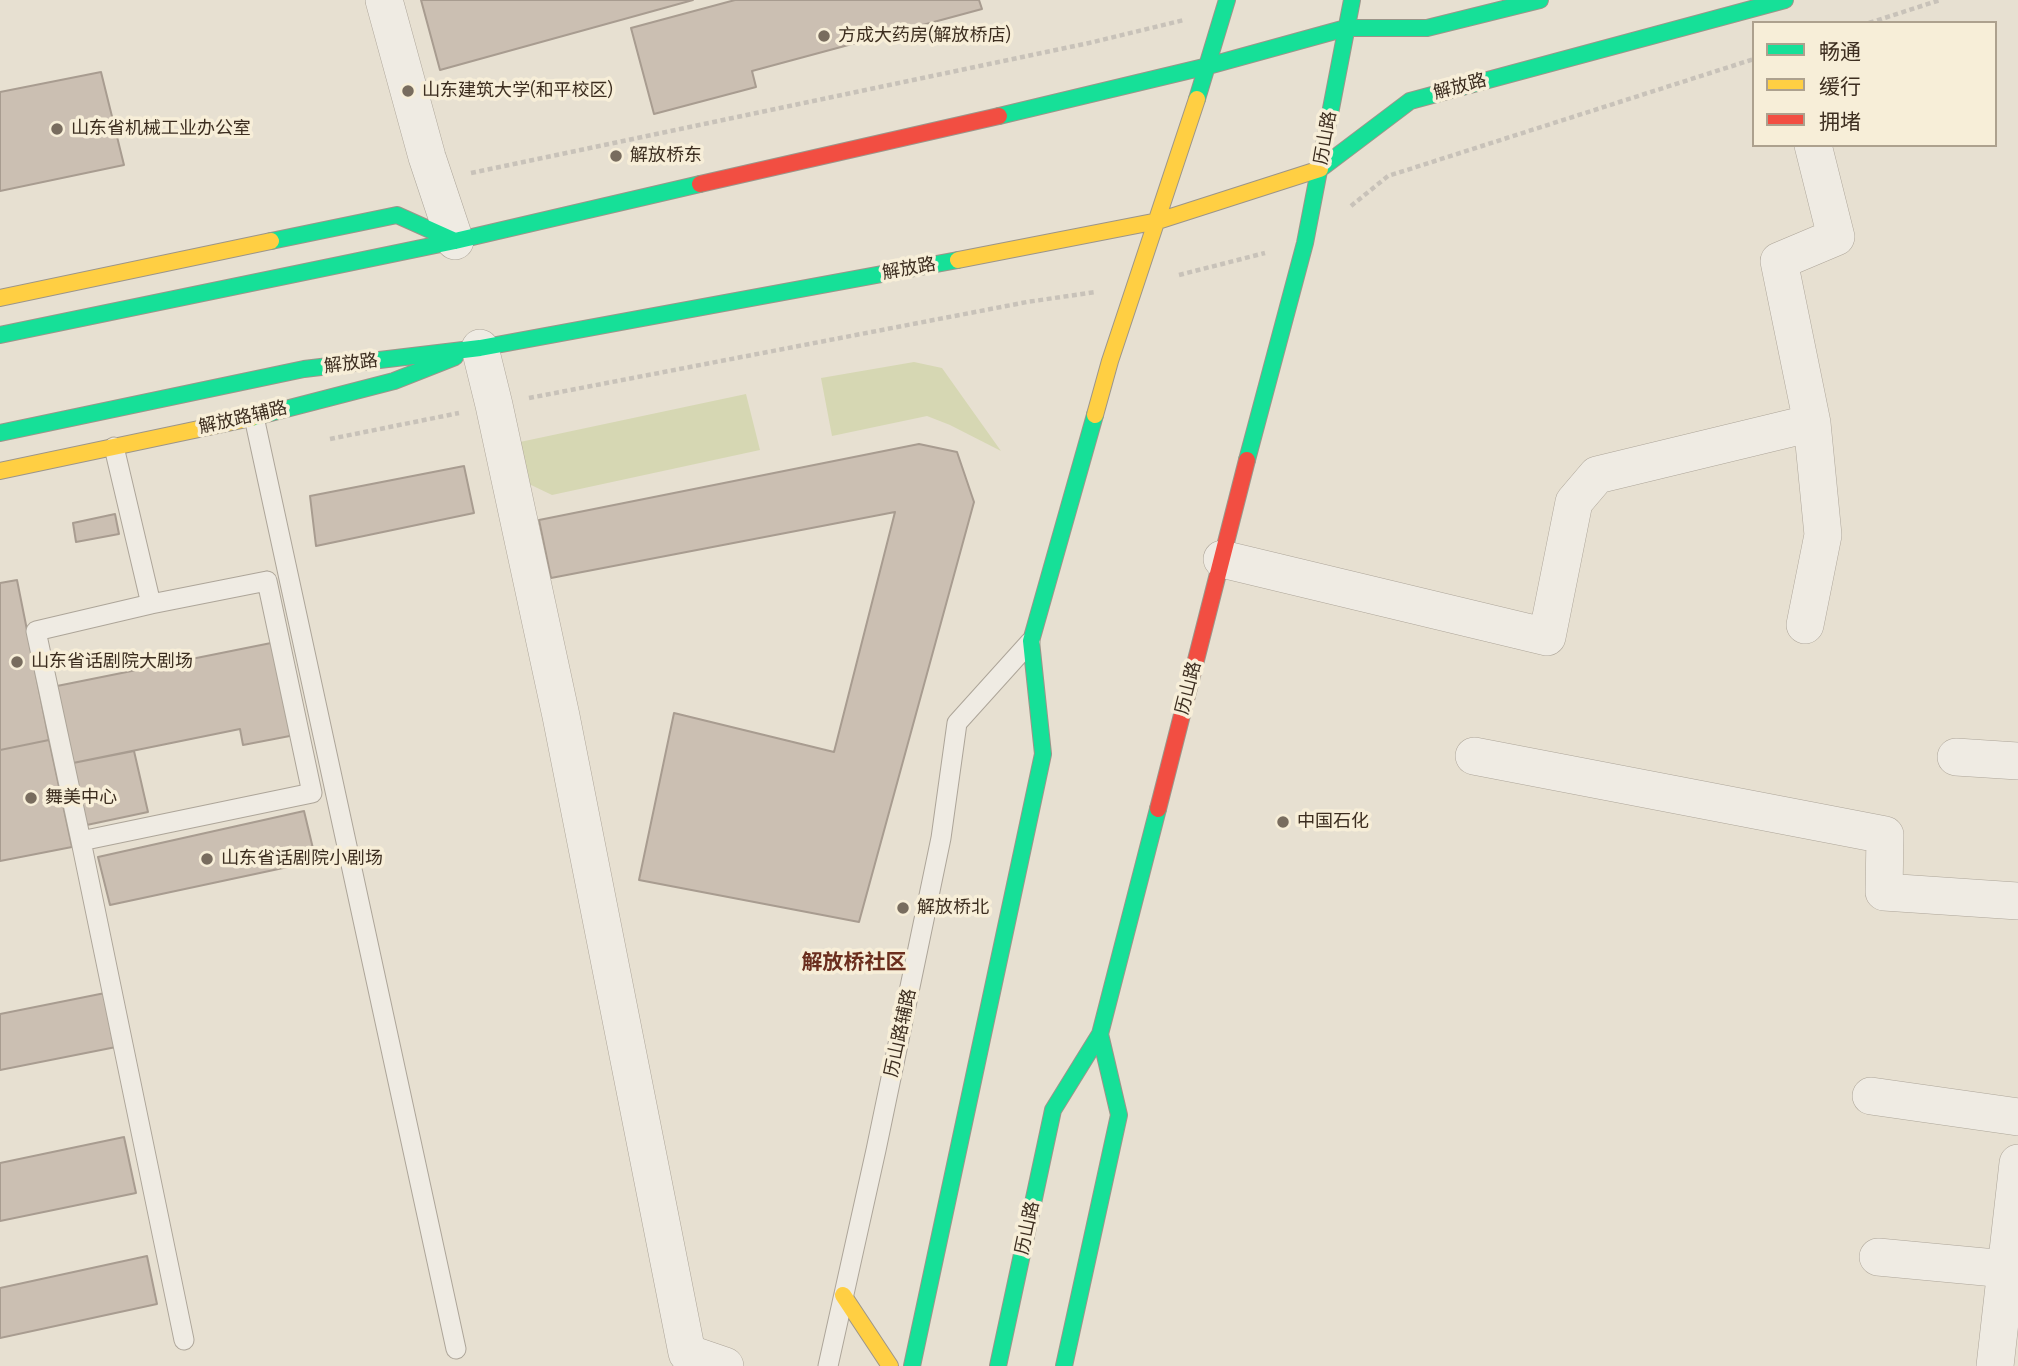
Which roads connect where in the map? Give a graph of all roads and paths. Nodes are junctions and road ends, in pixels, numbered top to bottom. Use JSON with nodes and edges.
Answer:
{"nodes":[{"id":1,"x":384,"y":0,"type":"edge"},
{"id":2,"x":1352,"y":0,"type":"edge"},
{"id":3,"x":1540,"y":0,"type":"edge"},
{"id":4,"x":1940,"y":0,"type":"edge"},
{"id":5,"x":1225,"y":5,"type":"edge"},
{"id":6,"x":1781,"y":8,"type":"edge"},
{"id":7,"x":1875,"y":21,"type":"edge"},
{"id":8,"x":1346,"y":28,"type":"junction"},
{"id":9,"x":1208,"y":66,"type":"junction"},
{"id":10,"x":1814,"y":147,"type":"edge"},
{"id":11,"x":1320,"y":169,"type":"junction"},
{"id":12,"x":435,"y":181,"type":"junction"},
{"id":13,"x":1158,"y":221,"type":"junction"},
{"id":14,"x":454,"y":241,"type":"junction"},
{"id":15,"x":0,"y":299,"type":"edge"},
{"id":16,"x":0,"y":335,"type":"edge"},
{"id":17,"x":480,"y":348,"type":"junction"},
{"id":18,"x":254,"y":417,"type":"junction"},
{"id":19,"x":1812,"y":423,"type":"junction"},
{"id":20,"x":0,"y":433,"type":"edge"},
{"id":21,"x":114,"y":447,"type":"junction"},
{"id":22,"x":0,"y":471,"type":"edge"},
{"id":23,"x":1222,"y":559,"type":"junction"},
{"id":24,"x":151,"y":604,"type":"junction"},
{"id":25,"x":1805,"y":625,"type":"dead end"},
{"id":26,"x":1031,"y":641,"type":"junction"},
{"id":27,"x":1474,"y":756,"type":"dead end"},
{"id":28,"x":1956,"y":757,"type":"dead end"},
{"id":29,"x":2018,"y":761,"type":"edge"},
{"id":30,"x":81,"y":841,"type":"junction"},
{"id":31,"x":2018,"y":901,"type":"edge"},
{"id":32,"x":1100,"y":1034,"type":"junction"},
{"id":33,"x":1871,"y":1096,"type":"dead end"},
{"id":34,"x":2018,"y":1117,"type":"edge"},
{"id":35,"x":2018,"y":1163,"type":"edge"},
{"id":36,"x":1878,"y":1257,"type":"dead end"},
{"id":37,"x":2006,"y":1269,"type":"junction"},
{"id":38,"x":843,"y":1295,"type":"junction"},
{"id":39,"x":184,"y":1340,"type":"dead end"},
{"id":40,"x":456,"y":1349,"type":"dead end"},
{"id":41,"x":725,"y":1366,"type":"edge"},
{"id":42,"x":828,"y":1366,"type":"edge"},
{"id":43,"x":890,"y":1366,"type":"edge"},
{"id":44,"x":912,"y":1366,"type":"edge"},
{"id":45,"x":999,"y":1366,"type":"edge"},
{"id":46,"x":1064,"y":1366,"type":"edge"},
{"id":47,"x":1994,"y":1366,"type":"edge"}],
"edges":[{"from":1,"to":12,"type":"street"},
{"from":2,"to":8,"type":"main road","name":"历山路"},
{"from":3,"to":8,"type":"main road"},
{"from":4,"to":7,"type":"path"},
{"from":5,"to":9,"type":"main road"},
{"from":5,"to":12,"type":"path"},
{"from":6,"to":11,"type":"main road","name":"解放路"},
{"from":8,"to":9,"type":"main road"},
{"from":8,"to":11,"type":"main road","name":"历山路"},
{"from":9,"to":13,"type":"main road"},
{"from":9,"to":14,"type":"main road"},
{"from":10,"to":19,"type":"street"},
{"from":11,"to":13,"type":"main road","name":"解放路"},
{"from":11,"to":23,"type":"main road","name":"历山路"},
{"from":12,"to":14,"type":"street"},
{"from":13,"to":17,"type":"main road","name":"解放路"},
{"from":13,"to":26,"type":"main road"},
{"from":14,"to":15,"type":"main road"},
{"from":14,"to":16,"type":"main road"},
{"from":17,"to":18,"type":"main road","name":"解放路辅路"},
{"from":17,"to":20,"type":"main road","name":"解放路"},
{"from":17,"to":41,"type":"street"},
{"from":18,"to":21,"type":"main road","name":"解放路辅路"},
{"from":18,"to":40,"type":"lane"},
{"from":19,"to":23,"type":"street"},
{"from":19,"to":25,"type":"street"},
{"from":21,"to":22,"type":"main road","name":"解放路辅路"},
{"from":21,"to":24,"type":"lane"},
{"from":23,"to":32,"type":"main road","name":"历山路"},
{"from":24,"to":30,"type":"lane"},
{"from":24,"to":30,"type":"lane"},
{"from":26,"to":38,"type":"lane","name":"历山路辅路"},
{"from":26,"to":44,"type":"main road"},
{"from":27,"to":31,"type":"street"},
{"from":28,"to":29,"type":"street"},
{"from":30,"to":39,"type":"lane"},
{"from":32,"to":45,"type":"main road","name":"历山路"},
{"from":32,"to":46,"type":"main road"},
{"from":33,"to":34,"type":"street"},
{"from":35,"to":37,"type":"street"},
{"from":36,"to":37,"type":"street"},
{"from":37,"to":47,"type":"street"},
{"from":38,"to":42,"type":"lane","name":"历山路辅路"},
{"from":38,"to":43,"type":"main road"}]}
